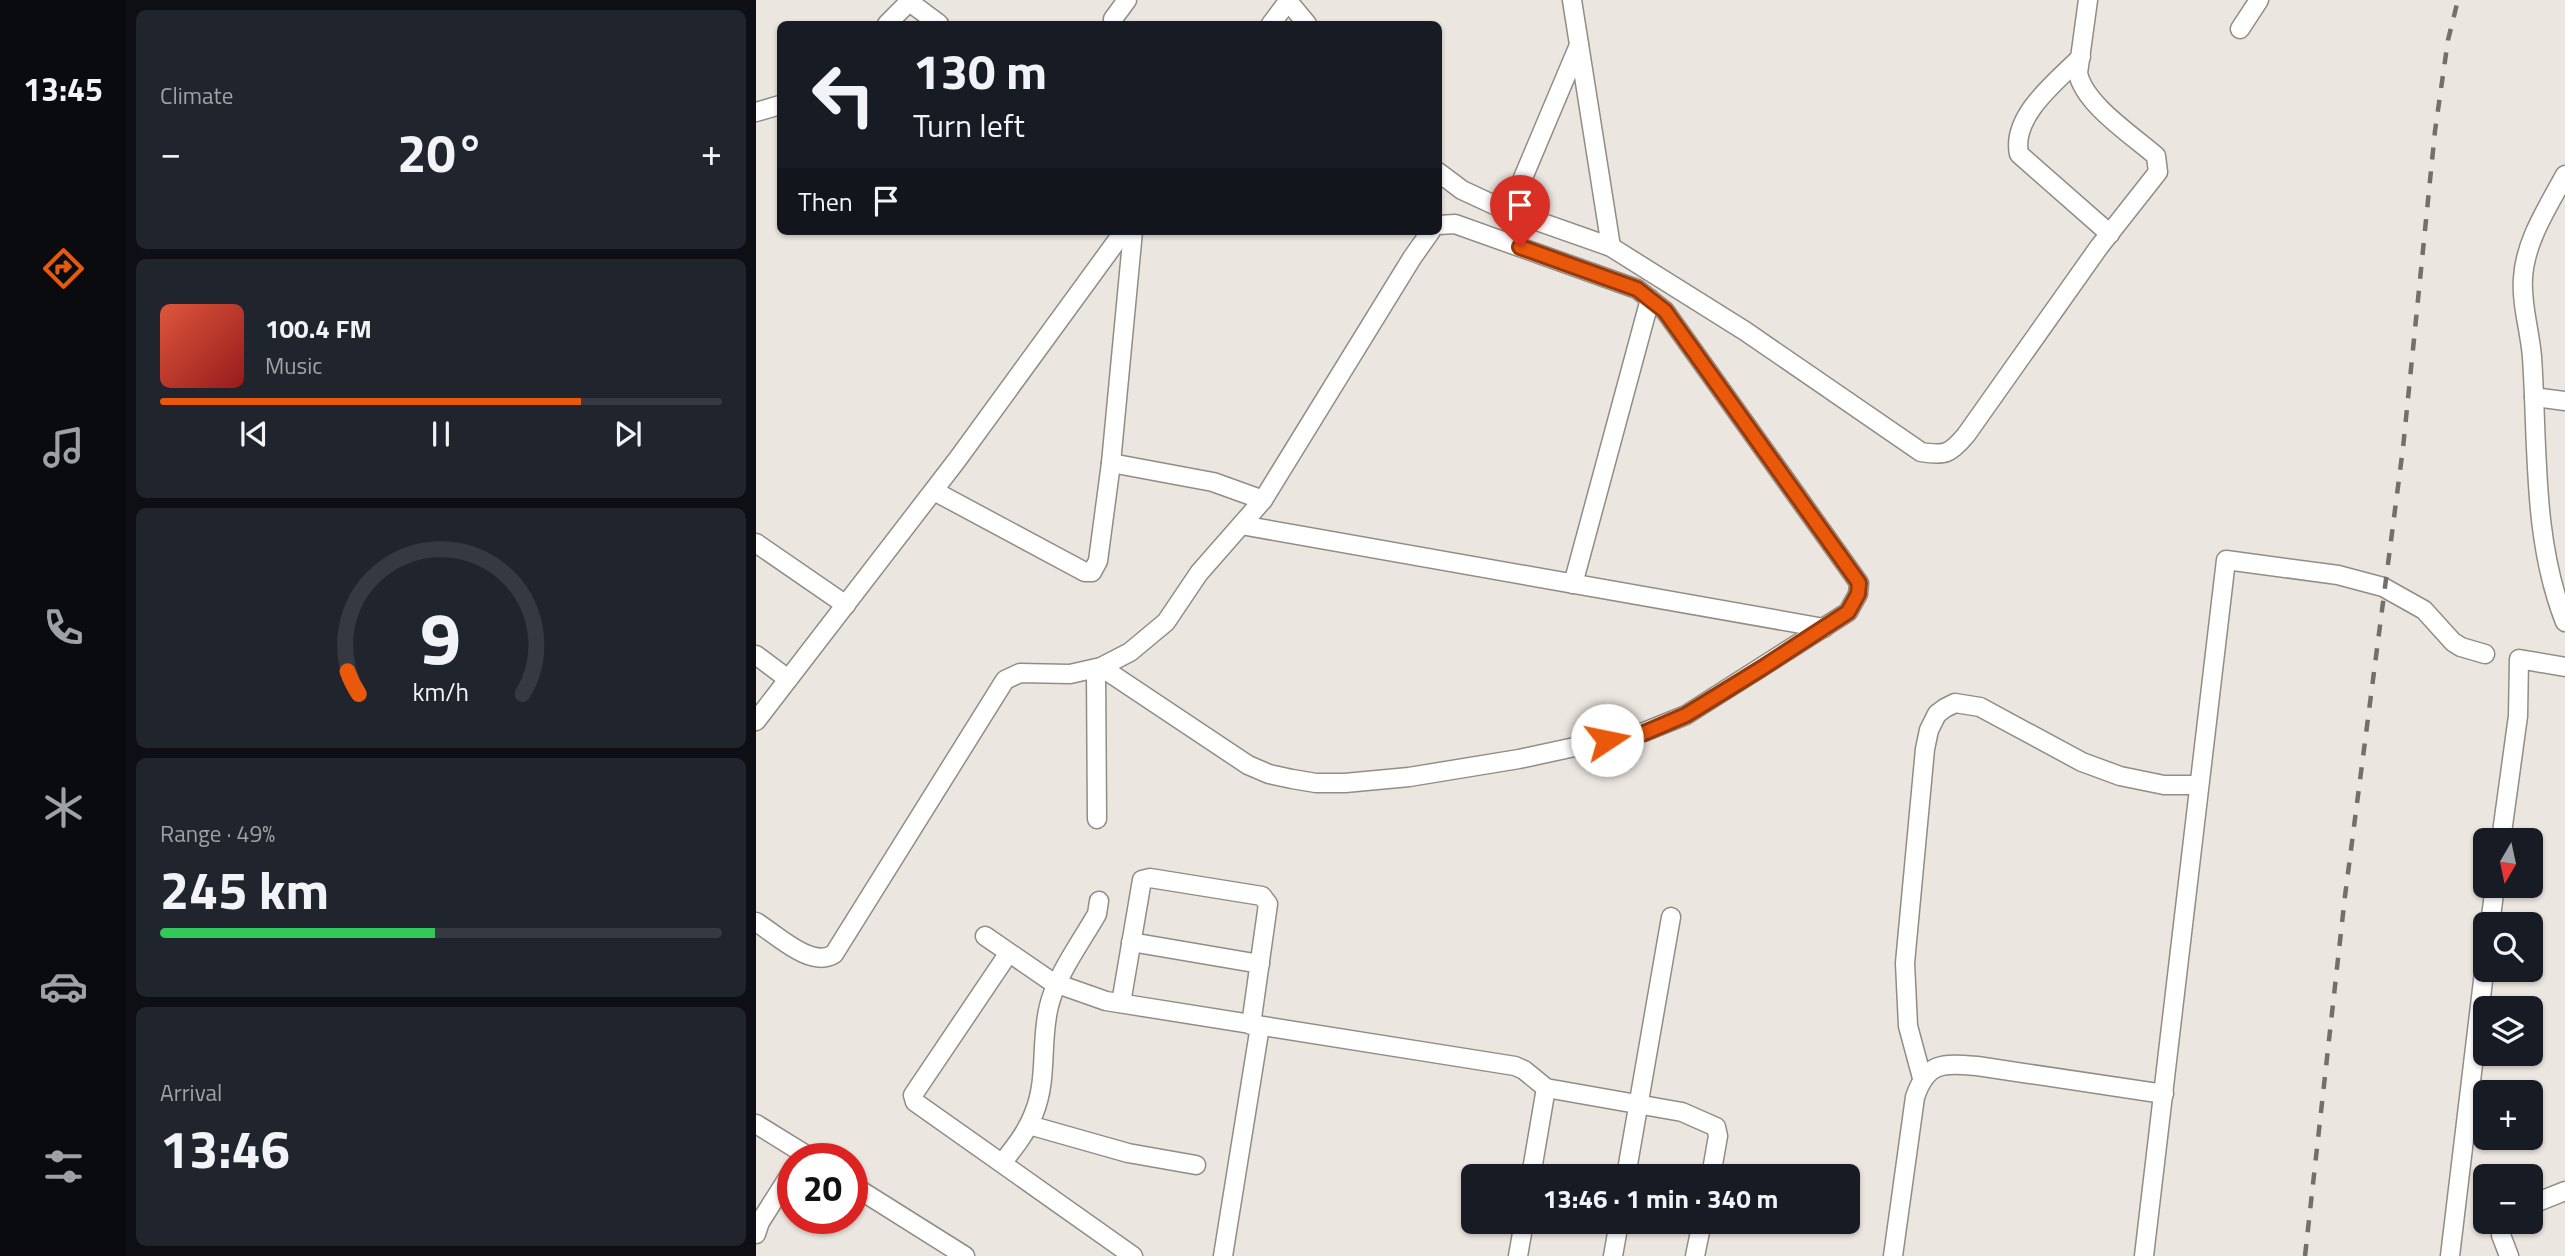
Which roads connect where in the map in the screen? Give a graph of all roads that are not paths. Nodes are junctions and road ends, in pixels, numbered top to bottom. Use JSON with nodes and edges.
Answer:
{"nodes":[{"id":1,"x":1127,"y":0,"type":"edge"},
{"id":2,"x":1572,"y":0,"type":"edge"},
{"id":3,"x":2259,"y":0,"type":"edge"},
{"id":4,"x":909,"y":1,"type":"edge"},
{"id":5,"x":1288,"y":1,"type":"edge"},
{"id":6,"x":2085,"y":2,"type":"edge"},
{"id":7,"x":1113,"y":19,"type":"dead end"},
{"id":8,"x":890,"y":21,"type":"edge"},
{"id":9,"x":935,"y":21,"type":"edge"},
{"id":10,"x":1273,"y":21,"type":"edge"},
{"id":11,"x":1305,"y":21,"type":"edge"},
{"id":12,"x":2240,"y":29,"type":"dead end"},
{"id":13,"x":1579,"y":45,"type":"junction"},
{"id":14,"x":2081,"y":56,"type":"junction"},
{"id":15,"x":777,"y":106,"type":"edge"},
{"id":16,"x":756,"y":112,"type":"edge"},
{"id":17,"x":1442,"y":175,"type":"edge"},
{"id":18,"x":2565,"y":175,"type":"edge"},
{"id":19,"x":1509,"y":211,"type":"junction"},
{"id":20,"x":1442,"y":225,"type":"edge"},
{"id":21,"x":2110,"y":233,"type":"junction"},
{"id":22,"x":1121,"y":235,"type":"edge"},
{"id":23,"x":1133,"y":235,"type":"edge"},
{"id":24,"x":1428,"y":235,"type":"edge"},
{"id":25,"x":1611,"y":247,"type":"junction"},
{"id":26,"x":1650,"y":299,"type":"junction"},
{"id":27,"x":2534,"y":397,"type":"junction"},
{"id":28,"x":2565,"y":401,"type":"edge"},
{"id":29,"x":1111,"y":463,"type":"junction"},
{"id":30,"x":934,"y":491,"type":"junction"},
{"id":31,"x":1263,"y":500,"type":"junction"},
{"id":32,"x":1241,"y":525,"type":"junction"},
{"id":33,"x":756,"y":543,"type":"edge"},
{"id":34,"x":1573,"y":584,"type":"junction"},
{"id":35,"x":845,"y":605,"type":"junction"},
{"id":36,"x":2565,"y":622,"type":"edge"},
{"id":37,"x":1824,"y":628,"type":"junction"},
{"id":38,"x":2485,"y":654,"type":"dead end"},
{"id":39,"x":756,"y":655,"type":"edge"},
{"id":40,"x":2565,"y":667,"type":"edge"},
{"id":41,"x":1099,"y":668,"type":"junction"},
{"id":42,"x":788,"y":679,"type":"junction"},
{"id":43,"x":756,"y":721,"type":"edge"},
{"id":44,"x":2199,"y":785,"type":"junction"},
{"id":45,"x":1097,"y":819,"type":"dead end"},
{"id":46,"x":2503,"y":828,"type":"edge"},
{"id":47,"x":1099,"y":901,"type":"dead end"},
{"id":48,"x":1671,"y":917,"type":"dead end"},
{"id":49,"x":756,"y":922,"type":"edge"},
{"id":50,"x":985,"y":936,"type":"dead end"},
{"id":51,"x":1131,"y":942,"type":"junction"},
{"id":52,"x":1008,"y":954,"type":"junction"},
{"id":53,"x":1260,"y":964,"type":"junction"},
{"id":54,"x":2483,"y":982,"type":"edge"},
{"id":55,"x":1058,"y":985,"type":"junction"},
{"id":56,"x":1121,"y":1003,"type":"junction"},
{"id":57,"x":1256,"y":1025,"type":"junction"},
{"id":58,"x":1922,"y":1078,"type":"junction"},
{"id":59,"x":1546,"y":1088,"type":"junction"},
{"id":60,"x":2164,"y":1094,"type":"junction"},
{"id":61,"x":1639,"y":1105,"type":"junction"},
{"id":62,"x":756,"y":1124,"type":"edge"},
{"id":63,"x":1029,"y":1125,"type":"junction"},
{"id":64,"x":784,"y":1143,"type":"edge"},
{"id":65,"x":1002,"y":1163,"type":"junction"},
{"id":66,"x":1533,"y":1164,"type":"edge"},
{"id":67,"x":1628,"y":1164,"type":"edge"},
{"id":68,"x":1713,"y":1164,"type":"edge"},
{"id":69,"x":1196,"y":1166,"type":"dead end"},
{"id":70,"x":2565,"y":1191,"type":"edge"},
{"id":71,"x":777,"y":1195,"type":"edge"},
{"id":72,"x":868,"y":1195,"type":"edge"},
{"id":73,"x":2543,"y":1200,"type":"edge"},
{"id":74,"x":756,"y":1234,"type":"edge"},
{"id":75,"x":1522,"y":1234,"type":"edge"},
{"id":76,"x":1617,"y":1234,"type":"edge"},
{"id":77,"x":1700,"y":1234,"type":"edge"},
{"id":78,"x":2501,"y":1234,"type":"edge"},
{"id":79,"x":965,"y":1256,"type":"edge"},
{"id":80,"x":1133,"y":1256,"type":"edge"},
{"id":81,"x":1223,"y":1256,"type":"edge"},
{"id":82,"x":1518,"y":1256,"type":"edge"},
{"id":83,"x":1613,"y":1256,"type":"edge"},
{"id":84,"x":1695,"y":1256,"type":"edge"},
{"id":85,"x":1893,"y":1256,"type":"edge"},
{"id":86,"x":2144,"y":1256,"type":"edge"},
{"id":87,"x":2450,"y":1256,"type":"edge"},
{"id":88,"x":2509,"y":1256,"type":"edge"}],
"edges":[{"from":1,"to":7,"type":"street"},
{"from":2,"to":13,"type":"street"},
{"from":3,"to":12,"type":"street"},
{"from":4,"to":8,"type":"street"},
{"from":4,"to":9,"type":"street"},
{"from":5,"to":10,"type":"street"},
{"from":5,"to":11,"type":"street"},
{"from":6,"to":14,"type":"street"},
{"from":13,"to":19,"type":"street"},
{"from":13,"to":25,"type":"street"},
{"from":14,"to":21,"type":"street"},
{"from":14,"to":21,"type":"street"},
{"from":15,"to":16,"type":"street"},
{"from":17,"to":19,"type":"street"},
{"from":18,"to":27,"type":"street"},
{"from":19,"to":25,"type":"street"},
{"from":20,"to":26,"type":"street"},
{"from":21,"to":25,"type":"street"},
{"from":22,"to":30,"type":"street"},
{"from":23,"to":29,"type":"street"},
{"from":24,"to":31,"type":"street"},
{"from":26,"to":34,"type":"street"},
{"from":26,"to":37,"type":"street"},
{"from":27,"to":28,"type":"street"},
{"from":27,"to":36,"type":"street"},
{"from":29,"to":30,"type":"street"},
{"from":29,"to":31,"type":"street"},
{"from":30,"to":35,"type":"street"},
{"from":31,"to":32,"type":"street"},
{"from":32,"to":34,"type":"street"},
{"from":32,"to":41,"type":"street"},
{"from":33,"to":35,"type":"street"},
{"from":34,"to":37,"type":"street"},
{"from":35,"to":42,"type":"street"},
{"from":37,"to":41,"type":"street"},
{"from":38,"to":44,"type":"street"},
{"from":39,"to":42,"type":"street"},
{"from":40,"to":46,"type":"street"},
{"from":41,"to":45,"type":"street"},
{"from":41,"to":49,"type":"street"},
{"from":42,"to":43,"type":"street"},
{"from":44,"to":58,"type":"street"},
{"from":44,"to":60,"type":"street"},
{"from":47,"to":55,"type":"street"},
{"from":48,"to":61,"type":"street"},
{"from":50,"to":52,"type":"street"},
{"from":51,"to":53,"type":"street"},
{"from":51,"to":53,"type":"street"},
{"from":51,"to":56,"type":"street"},
{"from":52,"to":55,"type":"street"},
{"from":52,"to":65,"type":"street"},
{"from":53,"to":57,"type":"street"},
{"from":54,"to":87,"type":"street"},
{"from":55,"to":56,"type":"street"},
{"from":55,"to":63,"type":"street"},
{"from":56,"to":57,"type":"street"},
{"from":57,"to":59,"type":"street"},
{"from":57,"to":81,"type":"street"},
{"from":58,"to":60,"type":"street"},
{"from":58,"to":85,"type":"street"},
{"from":59,"to":61,"type":"street"},
{"from":59,"to":66,"type":"street"},
{"from":60,"to":86,"type":"street"},
{"from":61,"to":67,"type":"street"},
{"from":61,"to":68,"type":"street"},
{"from":62,"to":64,"type":"street"},
{"from":63,"to":65,"type":"street"},
{"from":63,"to":69,"type":"street"},
{"from":65,"to":80,"type":"street"},
{"from":70,"to":73,"type":"street"},
{"from":71,"to":74,"type":"street"},
{"from":72,"to":79,"type":"street"},
{"from":75,"to":82,"type":"street"},
{"from":76,"to":83,"type":"street"},
{"from":77,"to":84,"type":"street"},
{"from":78,"to":88,"type":"street"}]}
